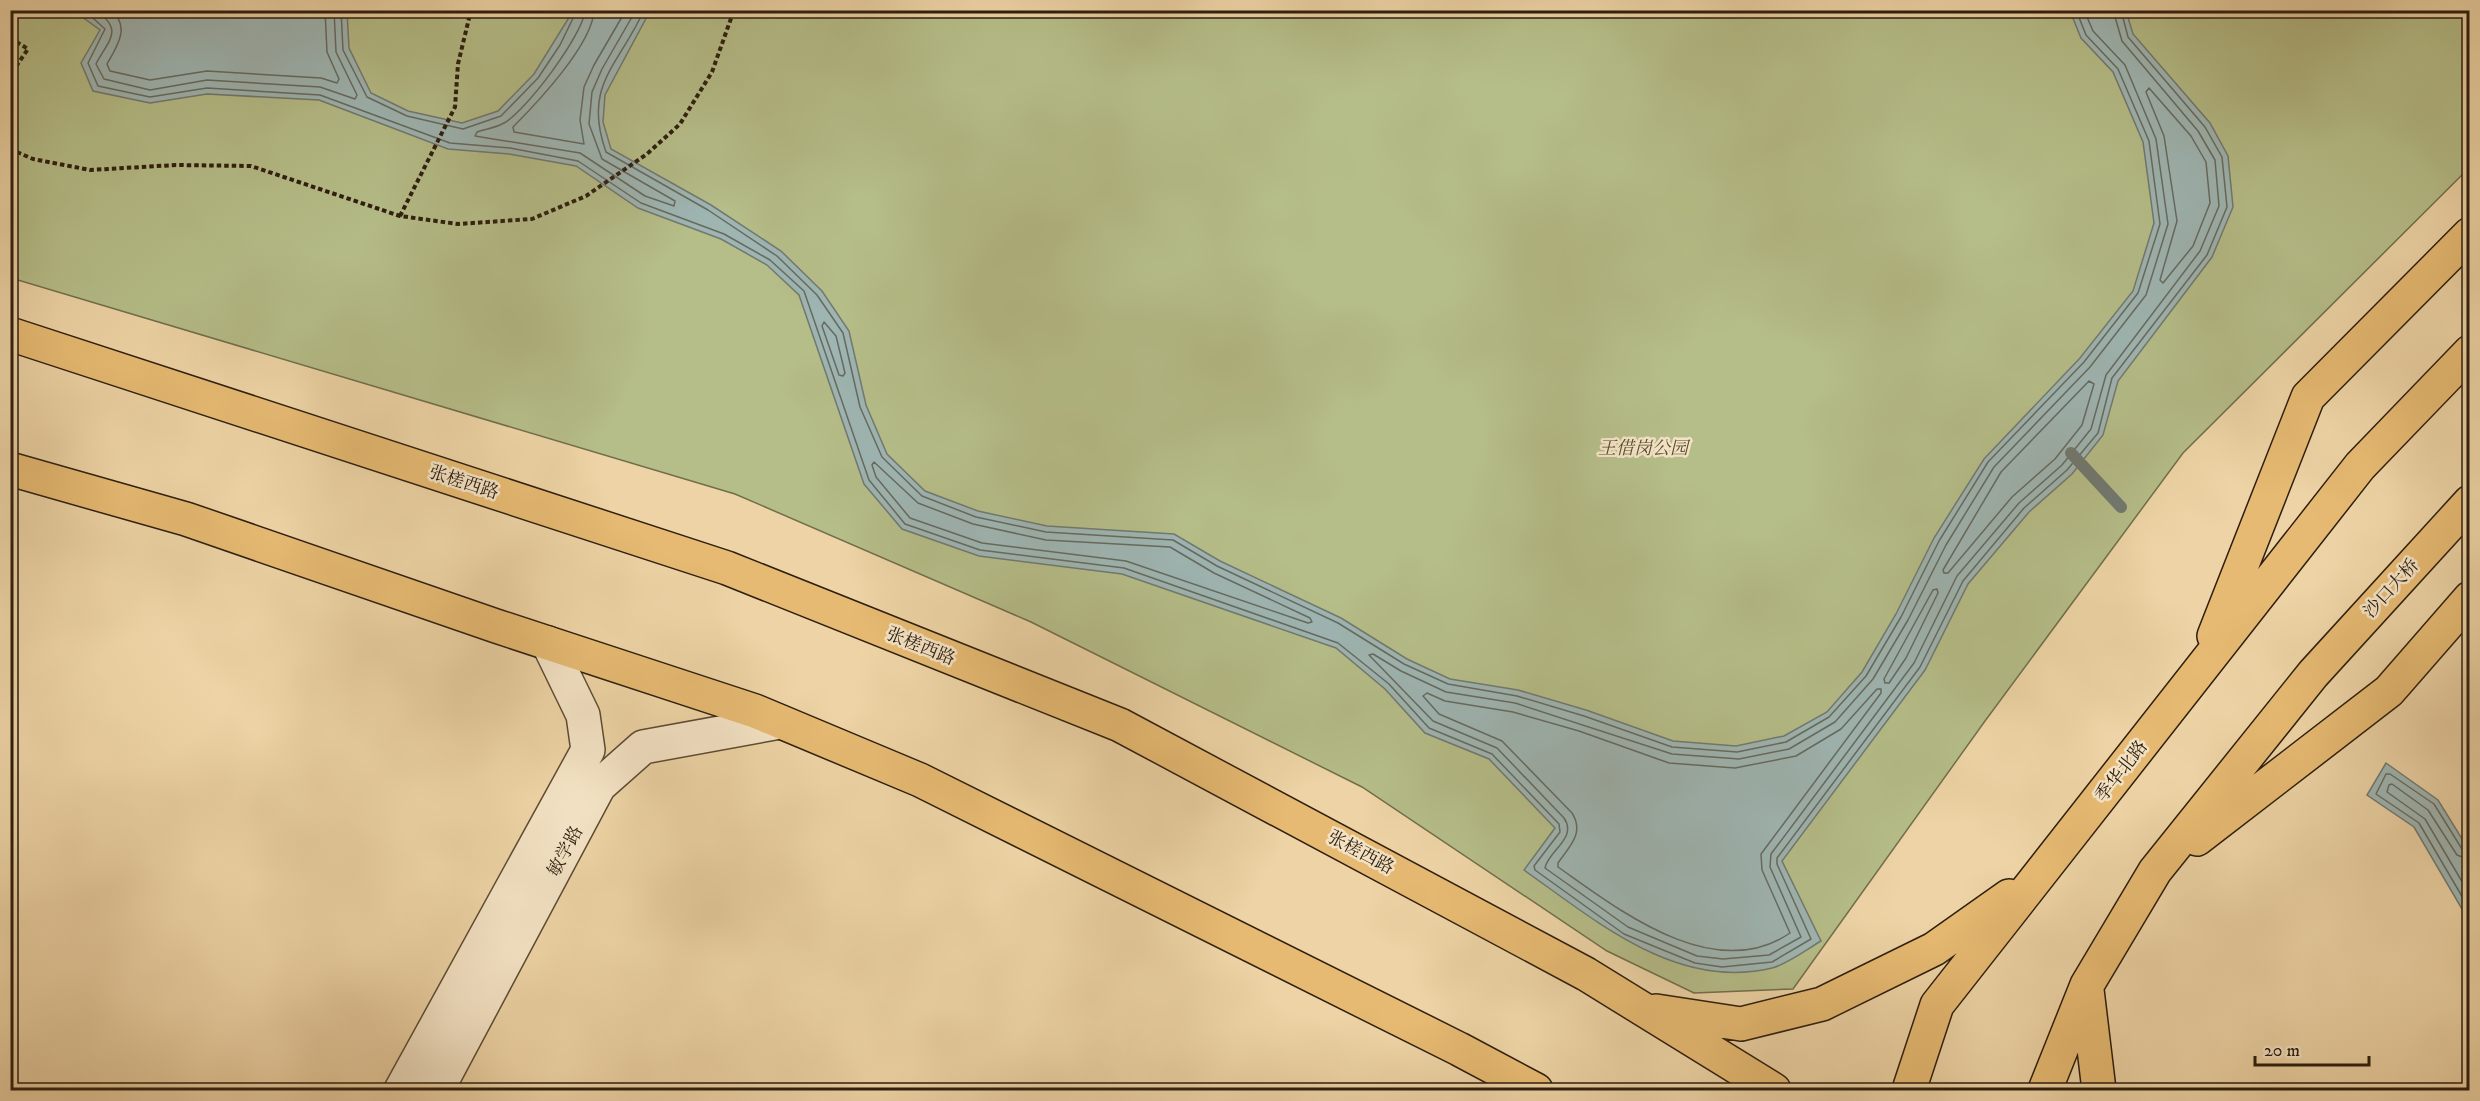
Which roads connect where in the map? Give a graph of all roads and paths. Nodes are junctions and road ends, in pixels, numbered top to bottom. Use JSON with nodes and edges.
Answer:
{"nodes":[{"id":1,"x":471,"y":10,"type":"edge"},
{"id":2,"x":734,"y":10,"type":"edge"},
{"id":3,"x":10,"y":38,"type":"edge"},
{"id":4,"x":10,"y":75,"type":"edge"},
{"id":5,"x":10,"y":149,"type":"edge"},
{"id":6,"x":400,"y":216,"type":"junction"},
{"id":7,"x":2469,"y":234,"type":"edge"},
{"id":8,"x":10,"y":334,"type":"edge"},
{"id":9,"x":2469,"y":352,"type":"edge"},
{"id":10,"x":10,"y":469,"type":"edge"},
{"id":11,"x":2469,"y":502,"type":"edge"},
{"id":12,"x":2469,"y":598,"type":"edge"},
{"id":13,"x":548,"y":643,"type":"junction"},
{"id":14,"x":2201,"y":669,"type":"junction"},
{"id":15,"x":780,"y":722,"type":"junction"},
{"id":16,"x":2155,"y":871,"type":"junction"},
{"id":17,"x":2038,"y":876,"type":"junction"},
{"id":18,"x":2087,"y":985,"type":"junction"},
{"id":19,"x":1641,"y":1008,"type":"junction"},
{"id":20,"x":1485,"y":1064,"type":"junction"},
{"id":21,"x":401,"y":1090,"type":"edge"},
{"id":22,"x":438,"y":1090,"type":"edge"},
{"id":23,"x":1512,"y":1090,"type":"edge"},
{"id":24,"x":1536,"y":1090,"type":"edge"},
{"id":25,"x":1774,"y":1090,"type":"edge"},
{"id":26,"x":1909,"y":1090,"type":"edge"},
{"id":27,"x":2045,"y":1090,"type":"edge"},
{"id":28,"x":2099,"y":1090,"type":"edge"}],
"edges":[{"from":1,"to":6,"type":"path"},
{"from":2,"to":6,"type":"path"},
{"from":3,"to":4,"type":"path"},
{"from":5,"to":6,"type":"path"},
{"from":7,"to":14,"type":"main road"},
{"from":8,"to":19,"type":"main road","name":"张槎西路"},
{"from":9,"to":14,"type":"main road","name":"季华北路"},
{"from":10,"to":13,"type":"main road"},
{"from":11,"to":16,"type":"main road","name":"沙口大桥"},
{"from":12,"to":16,"type":"main road"},
{"from":13,"to":15,"type":"main road"},
{"from":13,"to":21,"type":"street","name":"敏学路"},
{"from":14,"to":17,"type":"main road","name":"季华北路"},
{"from":15,"to":20,"type":"main road"},
{"from":15,"to":22,"type":"street","name":"敏学路"},
{"from":16,"to":18,"type":"main road"},
{"from":17,"to":19,"type":"main road"},
{"from":17,"to":26,"type":"main road","name":"季华北路"},
{"from":18,"to":27,"type":"main road"},
{"from":18,"to":28,"type":"main road"},
{"from":19,"to":25,"type":"main road","name":"张槎西路"},
{"from":20,"to":23,"type":"main road"},
{"from":20,"to":24,"type":"main road"}]}
